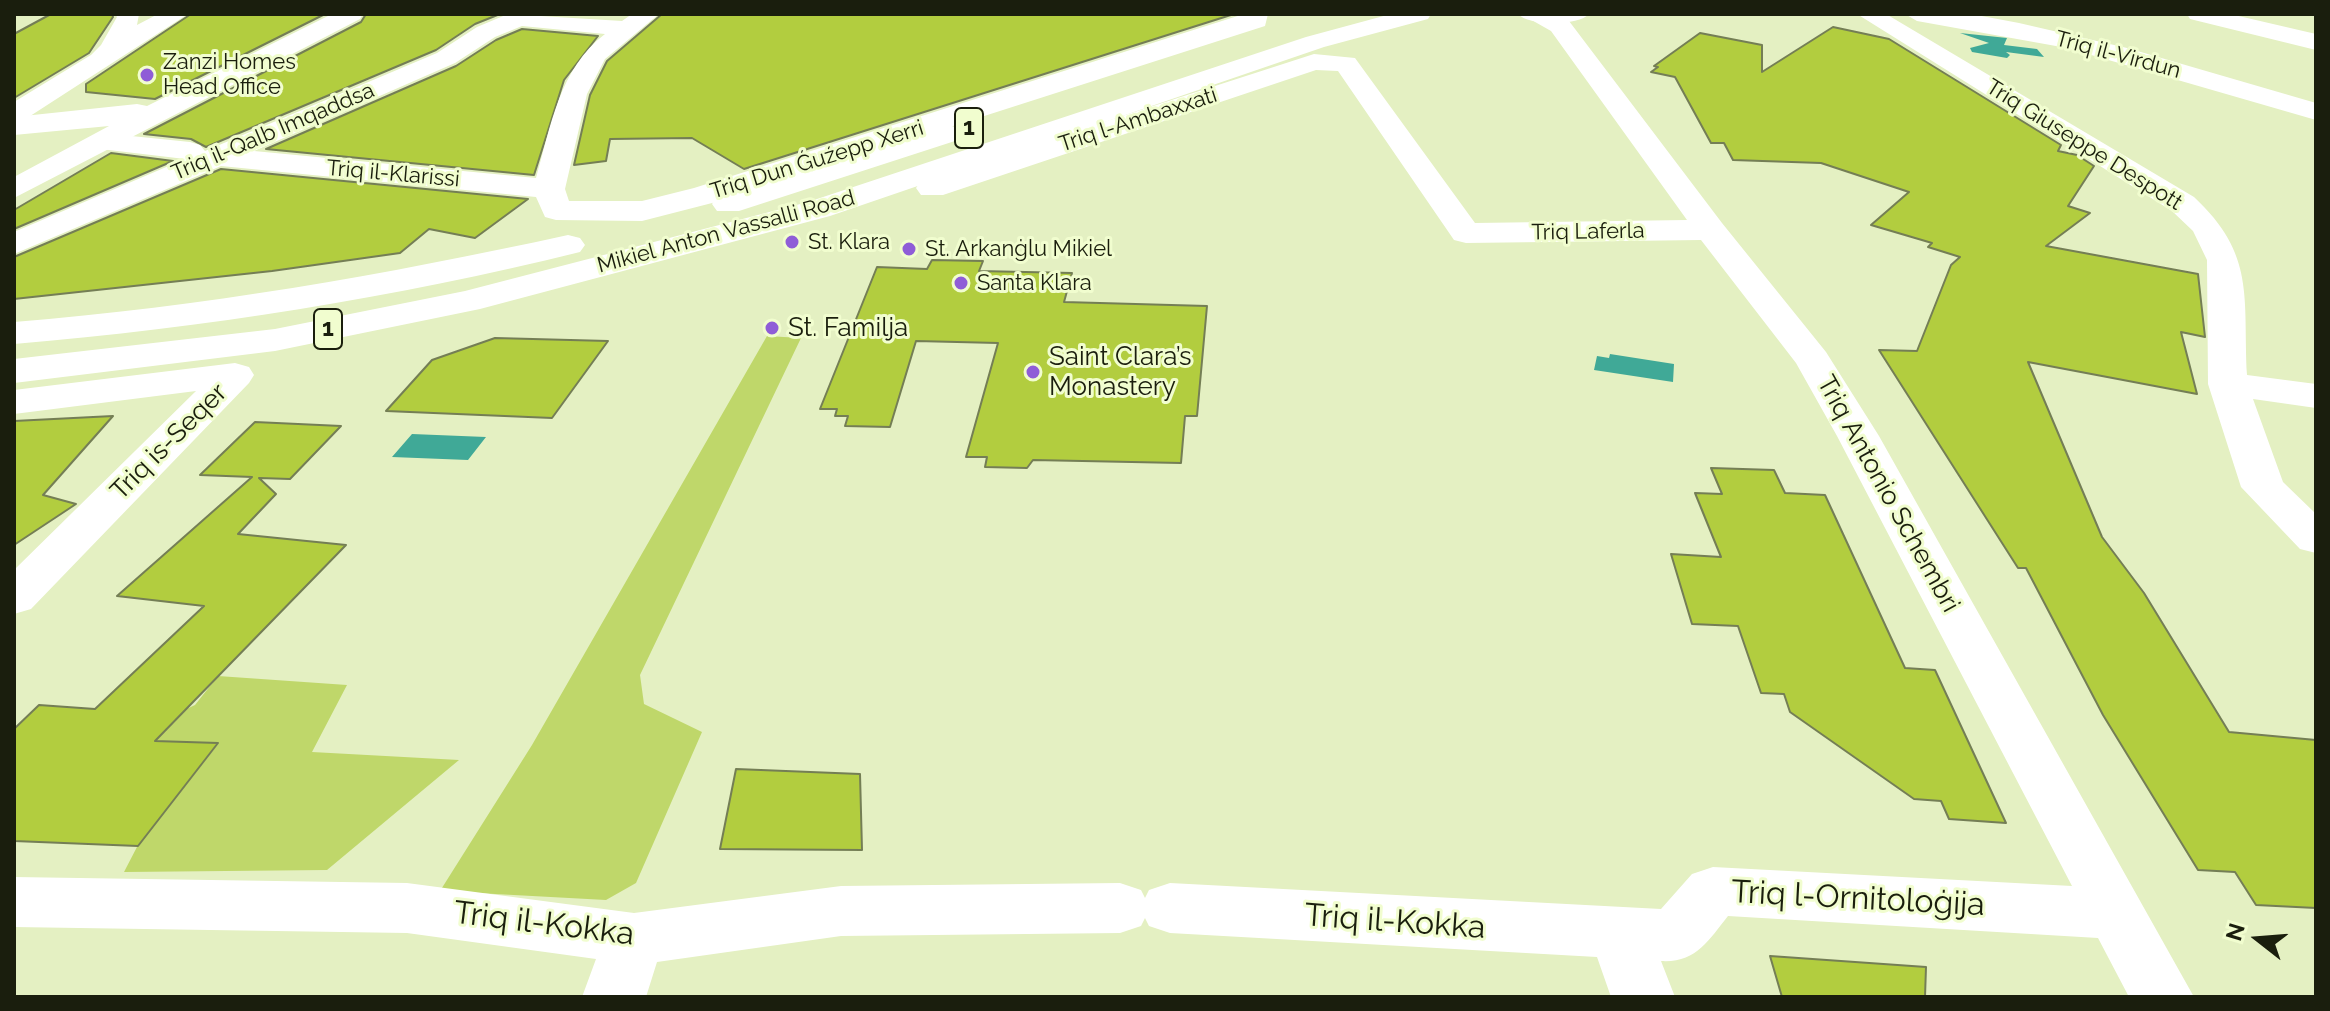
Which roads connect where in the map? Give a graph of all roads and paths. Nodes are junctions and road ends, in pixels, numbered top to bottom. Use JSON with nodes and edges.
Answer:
{"nodes":[{"id":1,"x":127,"y":14,"type":"edge"},
{"id":2,"x":176,"y":14,"type":"edge"},
{"id":3,"x":351,"y":14,"type":"edge"},
{"id":4,"x":1869,"y":14,"type":"edge"},
{"id":5,"x":1917,"y":14,"type":"edge"},
{"id":6,"x":2199,"y":14,"type":"edge"},
{"id":7,"x":2259,"y":14,"type":"edge"},
{"id":8,"x":2284,"y":14,"type":"edge"},
{"id":9,"x":524,"y":16,"type":"edge"},
{"id":10,"x":1430,"y":16,"type":"edge"},
{"id":11,"x":1256,"y":17,"type":"edge"},
{"id":12,"x":1555,"y":17,"type":"edge"},
{"id":13,"x":636,"y":21,"type":"edge"},
{"id":14,"x":2316,"y":21,"type":"edge"},
{"id":15,"x":1320,"y":28,"type":"edge"},
{"id":16,"x":2316,"y":28,"type":"edge"},
{"id":17,"x":2316,"y":42,"type":"edge"},
{"id":18,"x":112,"y":49,"type":"junction"},
{"id":19,"x":60,"y":87,"type":"junction"},
{"id":20,"x":186,"y":96,"type":"junction"},
{"id":21,"x":2316,"y":112,"type":"edge"},
{"id":22,"x":14,"y":114,"type":"edge"},
{"id":23,"x":55,"y":123,"type":"junction"},
{"id":24,"x":14,"y":126,"type":"edge"},
{"id":25,"x":102,"y":142,"type":"junction"},
{"id":26,"x":202,"y":154,"type":"junction"},
{"id":27,"x":932,"y":188,"type":"dead end"},
{"id":28,"x":14,"y":189,"type":"edge"},
{"id":29,"x":553,"y":199,"type":"junction"},
{"id":30,"x":711,"y":202,"type":"junction"},
{"id":31,"x":1710,"y":230,"type":"junction"},
{"id":32,"x":1466,"y":233,"type":"joint"},
{"id":33,"x":16,"y":245,"type":"edge"},
{"id":34,"x":14,"y":333,"type":"edge"},
{"id":35,"x":14,"y":371,"type":"edge"},
{"id":36,"x":2228,"y":384,"type":"junction"},
{"id":37,"x":2316,"y":396,"type":"edge"},
{"id":38,"x":14,"y":402,"type":"edge"},
{"id":39,"x":2316,"y":539,"type":"edge"},
{"id":40,"x":14,"y":598,"type":"edge"},
{"id":41,"x":14,"y":902,"type":"edge"},
{"id":42,"x":2117,"y":914,"type":"junction"},
{"id":43,"x":1620,"y":936,"type":"junction"},
{"id":44,"x":634,"y":939,"type":"junction"},
{"id":45,"x":614,"y":997,"type":"edge"},
{"id":46,"x":1643,"y":997,"type":"edge"},
{"id":47,"x":2162,"y":997,"type":"edge"}],
"edges":[{"from":1,"to":18,"type":"main road"},
{"from":2,"to":18,"type":"main road"},
{"from":3,"to":20,"type":"main road"},
{"from":4,"to":36,"type":"main road","name":"Triq Giuseppe Despott"},
{"from":5,"to":21,"type":"main road","name":"Triq il-Virdun"},
{"from":6,"to":17,"type":"main road"},
{"from":7,"to":16,"type":"main road"},
{"from":8,"to":14,"type":"main road"},
{"from":9,"to":13,"type":"main road"},
{"from":9,"to":26,"type":"main road","name":"Triq il-Qalb Imqaddsa"},
{"from":10,"to":15,"type":"main road","number":"1"},
{"from":11,"to":30,"type":"main road","name":"Triq Dun Ǵuźepp Xerri"},
{"from":12,"to":31,"type":"main road","name":"Triq Antonio Schembri"},
{"from":13,"to":29,"type":"main road"},
{"from":15,"to":30,"type":"main road","name":"Mikiel Anton Vassalli Road","number":"1"},
{"from":15,"to":35,"type":"main road","name":"Mikiel Anton Vassalli Road","number":"1"},
{"from":18,"to":19,"type":"main road"},
{"from":19,"to":22,"type":"main road"},
{"from":19,"to":23,"type":"main road"},
{"from":20,"to":23,"type":"main road"},
{"from":20,"to":25,"type":"main road"},
{"from":23,"to":24,"type":"main road"},
{"from":23,"to":25,"type":"main road","name":"Triq il-Klarissi"},
{"from":25,"to":26,"type":"main road","name":"Triq il-Klarissi"},
{"from":25,"to":28,"type":"main road"},
{"from":26,"to":29,"type":"main road","name":"Triq il-Klarissi"},
{"from":26,"to":33,"type":"main road","name":"Triq il-Qalb Imqaddsa"},
{"from":27,"to":32,"type":"main road","name":"Triq l-Ambaxxati"},
{"from":29,"to":30,"type":"main road","name":"Triq Dun Ǵuźepp Xerri"},
{"from":30,"to":34,"type":"main road","name":"Mikiel Anton Vassalli Road","number":"1"},
{"from":31,"to":32,"type":"main road","name":"Triq Laferla"},
{"from":31,"to":42,"type":"main road","name":"Triq Antonio Schembri"},
{"from":36,"to":37,"type":"main road"},
{"from":36,"to":39,"type":"main road","name":"Triq Giuseppe Despott"},
{"from":38,"to":40,"type":"main road","name":"Triq is-Seqer"},
{"from":41,"to":44,"type":"main road","name":"Triq il-Kokka"},
{"from":42,"to":43,"type":"main road","name":"Triq l-Ornitoloġija"},
{"from":42,"to":47,"type":"main road","name":"Triq Antonio Schembri"},
{"from":43,"to":44,"type":"main road","name":"Triq il-Kokka"},
{"from":43,"to":46,"type":"main road"},
{"from":44,"to":45,"type":"main road"}]}
